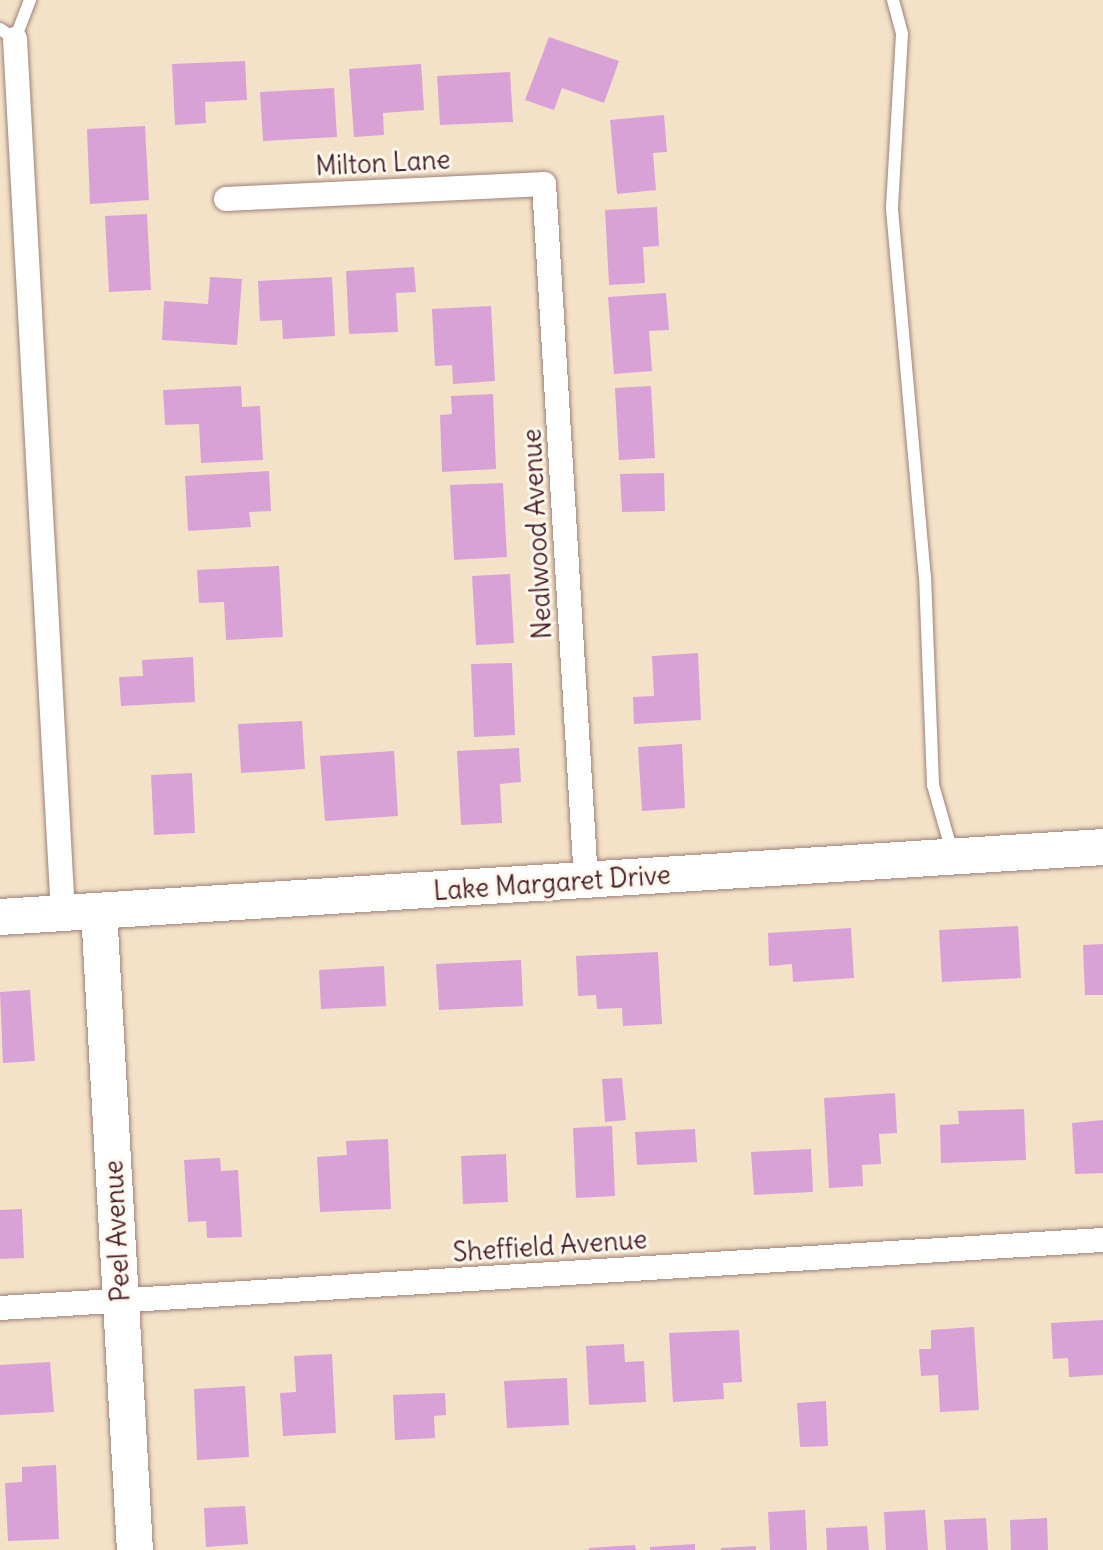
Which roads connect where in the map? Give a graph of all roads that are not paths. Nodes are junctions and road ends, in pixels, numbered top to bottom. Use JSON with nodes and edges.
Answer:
{"nodes":[{"id":1,"x":30,"y":0,"type":"edge"},
{"id":2,"x":893,"y":0,"type":"edge"},
{"id":3,"x":7,"y":34,"type":"edge"},
{"id":4,"x":544,"y":184,"type":"joint"},
{"id":5,"x":226,"y":199,"type":"dead end"},
{"id":6,"x":1103,"y":847,"type":"edge"},
{"id":7,"x":954,"y":857,"type":"junction"},
{"id":8,"x":586,"y":880,"type":"junction"},
{"id":9,"x":99,"y":911,"type":"junction"},
{"id":10,"x":63,"y":913,"type":"junction"},
{"id":11,"x":0,"y":917,"type":"edge"},
{"id":12,"x":1103,"y":1240,"type":"edge"},
{"id":13,"x":121,"y":1301,"type":"junction"},
{"id":14,"x":0,"y":1308,"type":"edge"},
{"id":15,"x":135,"y":1550,"type":"edge"}],
"edges":[{"from":1,"to":3,"type":"lane"},
{"from":2,"to":7,"type":"lane"},
{"from":3,"to":10,"type":"street"},
{"from":4,"to":5,"type":"street","name":"Milton Lane"},
{"from":4,"to":8,"type":"street","name":"Nealwood Avenue"},
{"from":6,"to":7,"type":"street","name":"Lake Margaret Drive"},
{"from":7,"to":8,"type":"street","name":"Lake Margaret Drive"},
{"from":8,"to":9,"type":"street","name":"Lake Margaret Drive"},
{"from":9,"to":10,"type":"street","name":"Lake Margaret Drive"},
{"from":9,"to":13,"type":"street","name":"Peel Avenue"},
{"from":10,"to":11,"type":"street","name":"Lake Margaret Drive"},
{"from":12,"to":13,"type":"street","name":"Sheffield Avenue"},
{"from":13,"to":14,"type":"street","name":"Sheffield Avenue"},
{"from":13,"to":15,"type":"street","name":"Peel Avenue"}]}
